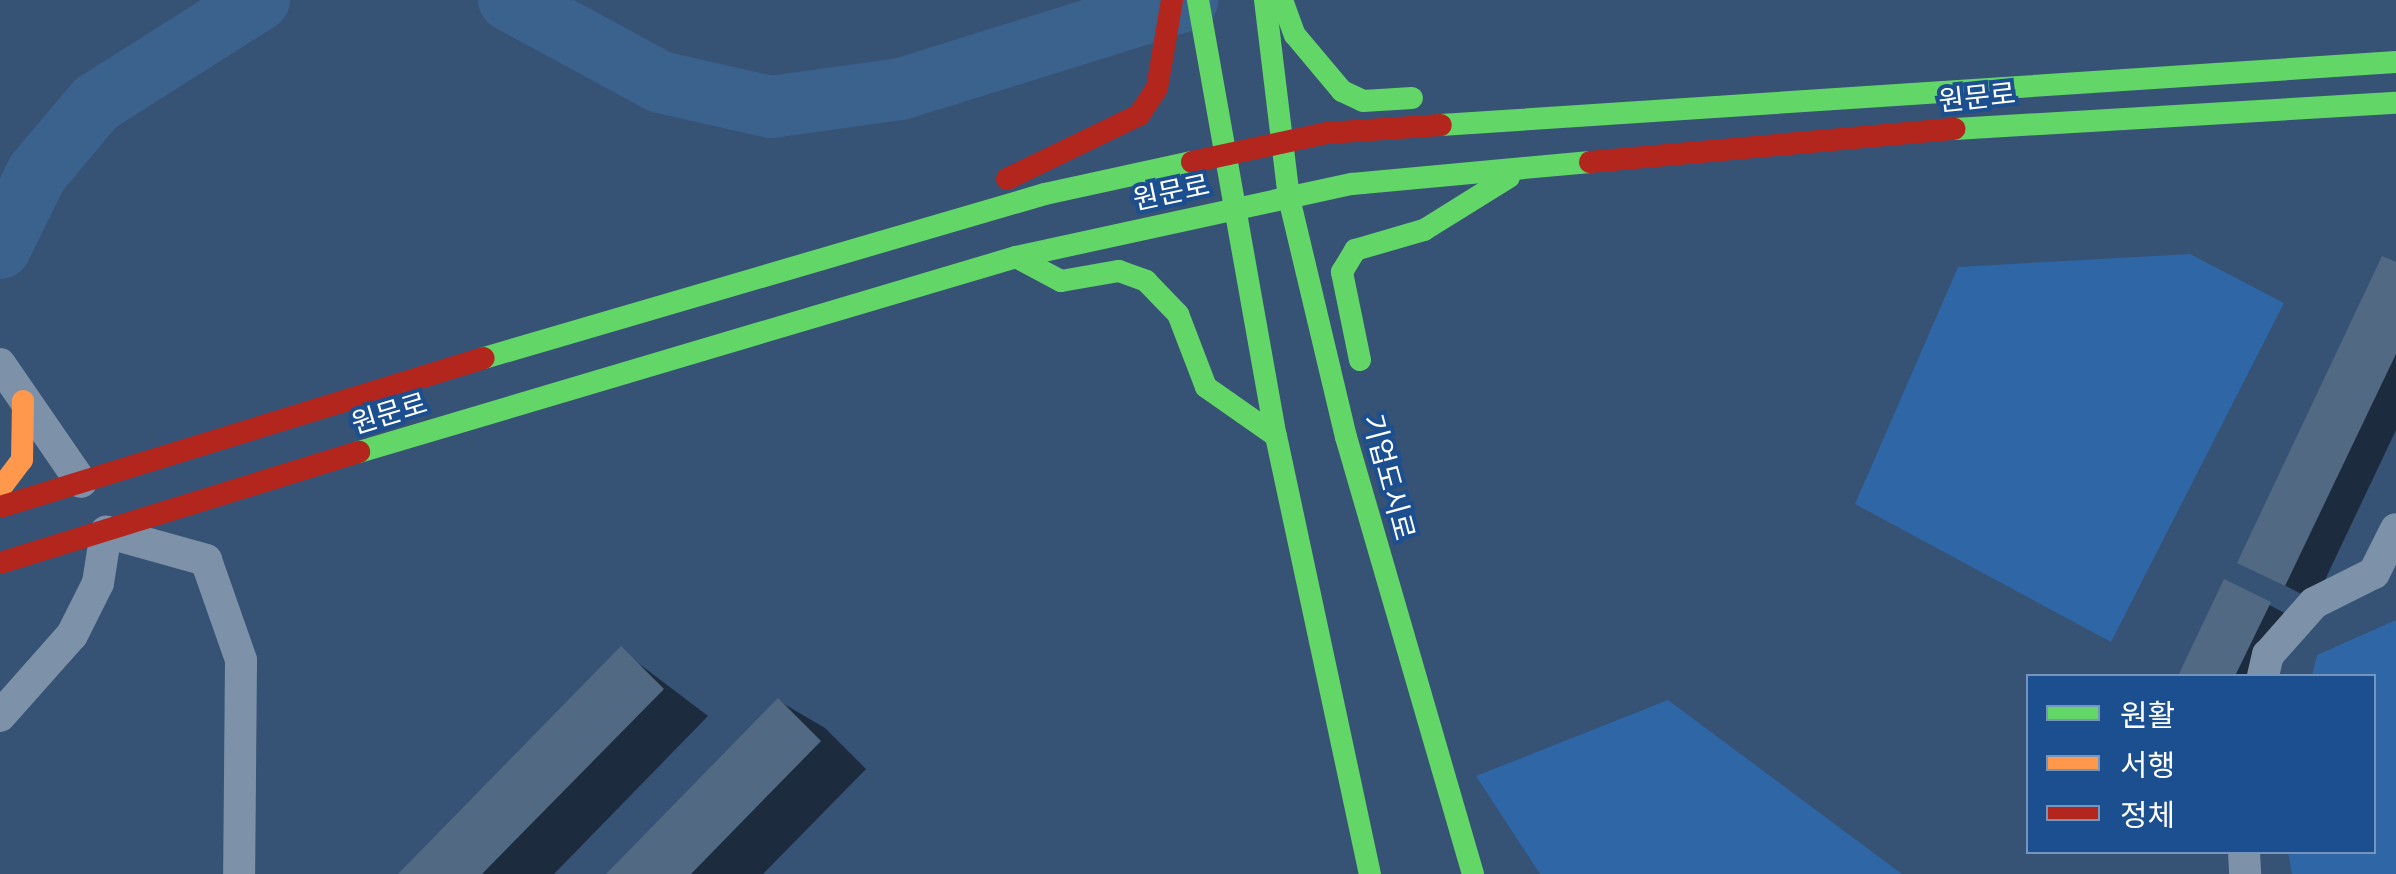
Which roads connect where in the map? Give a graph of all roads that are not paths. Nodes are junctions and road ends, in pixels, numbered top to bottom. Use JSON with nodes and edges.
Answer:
{"nodes":[{"id":1,"x":1172,"y":0,"type":"edge"},
{"id":2,"x":1198,"y":0,"type":"edge"},
{"id":3,"x":1266,"y":0,"type":"edge"},
{"id":4,"x":1282,"y":0,"type":"edge"},
{"id":5,"x":2396,"y":62,"type":"edge"},
{"id":6,"x":1831,"y":101,"type":"junction"},
{"id":7,"x":2396,"y":103,"type":"edge"},
{"id":8,"x":1279,"y":142,"type":"junction"},
{"id":9,"x":1224,"y":154,"type":"junction"},
{"id":10,"x":1512,"y":175,"type":"junction"},
{"id":11,"x":1289,"y":198,"type":"junction"},
{"id":12,"x":1233,"y":210,"type":"junction"},
{"id":13,"x":840,"y":251,"type":"junction"},
{"id":14,"x":1016,"y":257,"type":"junction"},
{"id":15,"x":11,"y":383,"type":"edge"},
{"id":16,"x":1276,"y":436,"type":"junction"},
{"id":17,"x":1346,"y":436,"type":"junction"},
{"id":18,"x":81,"y":482,"type":"junction"},
{"id":19,"x":0,"y":489,"type":"edge"},
{"id":20,"x":0,"y":507,"type":"edge"},
{"id":21,"x":2396,"y":530,"type":"edge"},
{"id":22,"x":106,"y":532,"type":"junction"},
{"id":23,"x":0,"y":563,"type":"edge"},
{"id":24,"x":2263,"y":674,"type":"edge"},
{"id":25,"x":0,"y":716,"type":"edge"},
{"id":26,"x":239,"y":874,"type":"edge"},
{"id":27,"x":1370,"y":874,"type":"edge"},
{"id":28,"x":1472,"y":874,"type":"edge"}],
"edges":[{"from":1,"to":13,"type":"main road"},
{"from":2,"to":9,"type":"main road"},
{"from":3,"to":8,"type":"main road","name":"기업도시로"},
{"from":4,"to":6,"type":"main road"},
{"from":5,"to":6,"type":"main road","name":"원문로"},
{"from":6,"to":8,"type":"main road","name":"원문로"},
{"from":7,"to":10,"type":"main road","name":"원문로"},
{"from":8,"to":9,"type":"main road","name":"원문로"},
{"from":8,"to":11,"type":"main road","name":"기업도시로"},
{"from":9,"to":12,"type":"main road"},
{"from":9,"to":13,"type":"main road","name":"원문로"},
{"from":10,"to":11,"type":"main road","name":"원문로"},
{"from":10,"to":17,"type":"main road"},
{"from":11,"to":12,"type":"main road","name":"원문로"},
{"from":11,"to":17,"type":"main road","name":"기업도시로"},
{"from":12,"to":14,"type":"main road","name":"원문로"},
{"from":12,"to":16,"type":"main road"},
{"from":13,"to":18,"type":"main road","name":"원문로"},
{"from":14,"to":16,"type":"main road"},
{"from":14,"to":22,"type":"main road","name":"원문로"},
{"from":15,"to":18,"type":"street"},
{"from":15,"to":19,"type":"main road"},
{"from":16,"to":27,"type":"main road"},
{"from":17,"to":28,"type":"main road","name":"기업도시로"},
{"from":18,"to":20,"type":"main road","name":"원문로"},
{"from":18,"to":22,"type":"main road"},
{"from":21,"to":24,"type":"street"},
{"from":22,"to":23,"type":"main road","name":"원문로"},
{"from":22,"to":25,"type":"street"},
{"from":22,"to":26,"type":"street"}]}
